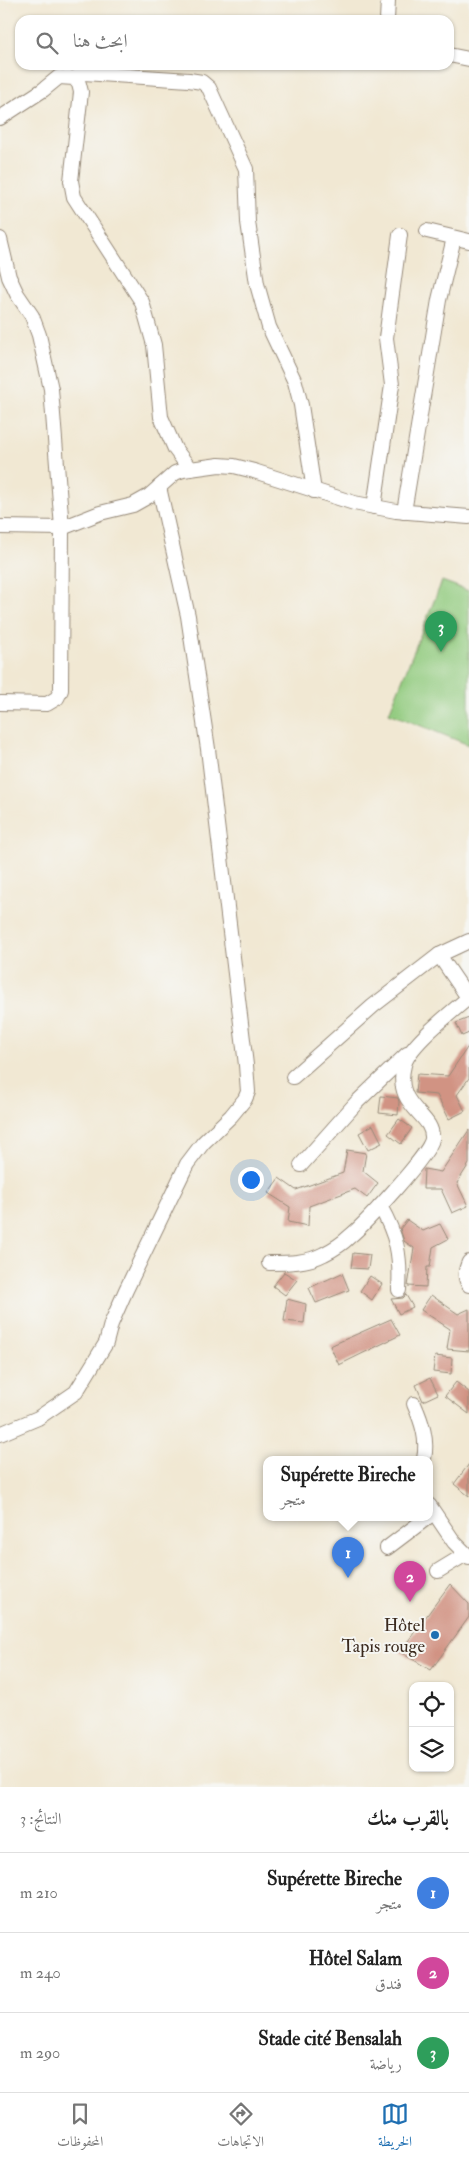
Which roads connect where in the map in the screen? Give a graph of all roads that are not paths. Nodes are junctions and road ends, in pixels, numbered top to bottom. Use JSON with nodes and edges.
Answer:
{"nodes":[{"id":1,"x":388,"y":0,"type":"edge"},
{"id":2,"x":387,"y":15,"type":"edge"},
{"id":3,"x":454,"y":56,"type":"edge"},
{"id":4,"x":469,"y":59,"type":"edge"},
{"id":5,"x":74,"y":78,"type":"junction"},
{"id":6,"x":0,"y":118,"type":"edge"},
{"id":7,"x":427,"y":231,"type":"dead end"},
{"id":8,"x":400,"y":236,"type":"dead end"},
{"id":9,"x":454,"y":238,"type":"junction"},
{"id":10,"x":0,"y":239,"type":"edge"},
{"id":11,"x":469,"y":241,"type":"edge"},
{"id":12,"x":190,"y":469,"type":"junction"},
{"id":13,"x":159,"y":487,"type":"junction"},
{"id":14,"x":314,"y":491,"type":"junction"},
{"id":15,"x":374,"y":507,"type":"junction"},
{"id":16,"x":404,"y":512,"type":"junction"},
{"id":17,"x":469,"y":517,"type":"edge"},
{"id":18,"x":0,"y":527,"type":"edge"},
{"id":19,"x":62,"y":528,"type":"junction"},
{"id":20,"x":0,"y":703,"type":"edge"},
{"id":21,"x":469,"y":941,"type":"edge"},
{"id":22,"x":439,"y":955,"type":"junction"},
{"id":23,"x":469,"y":998,"type":"edge"},
{"id":24,"x":408,"y":1053,"type":"junction"},
{"id":25,"x":293,"y":1077,"type":"dead end"},
{"id":26,"x":301,"y":1165,"type":"dead end"},
{"id":27,"x":380,"y":1206,"type":"junction"},
{"id":28,"x":469,"y":1262,"type":"edge"},
{"id":29,"x":269,"y":1263,"type":"dead end"},
{"id":30,"x":469,"y":1285,"type":"edge"},
{"id":31,"x":400,"y":1290,"type":"dead end"},
{"id":32,"x":414,"y":1404,"type":"dead end"},
{"id":33,"x":0,"y":1434,"type":"edge"},
{"id":34,"x":425,"y":1456,"type":"edge"},
{"id":35,"x":433,"y":1516,"type":"edge"},
{"id":36,"x":419,"y":1521,"type":"edge"},
{"id":37,"x":387,"y":1548,"type":"dead end"},
{"id":38,"x":468,"y":1556,"type":"edge"},
{"id":39,"x":438,"y":1571,"type":"dead end"}],
"edges":[{"from":1,"to":2,"type":"street"},
{"from":3,"to":4,"type":"street"},
{"from":5,"to":6,"type":"street"},
{"from":5,"to":12,"type":"street"},
{"from":5,"to":14,"type":"street"},
{"from":7,"to":9,"type":"street"},
{"from":8,"to":15,"type":"street"},
{"from":9,"to":11,"type":"street"},
{"from":9,"to":16,"type":"street"},
{"from":10,"to":19,"type":"street"},
{"from":12,"to":13,"type":"street"},
{"from":12,"to":14,"type":"street"},
{"from":13,"to":19,"type":"street"},
{"from":13,"to":33,"type":"street"},
{"from":14,"to":15,"type":"street"},
{"from":15,"to":16,"type":"street"},
{"from":16,"to":17,"type":"street"},
{"from":18,"to":19,"type":"street"},
{"from":19,"to":20,"type":"street"},
{"from":21,"to":22,"type":"street"},
{"from":22,"to":23,"type":"street"},
{"from":22,"to":25,"type":"street"},
{"from":23,"to":24,"type":"street"},
{"from":24,"to":26,"type":"street"},
{"from":24,"to":27,"type":"street"},
{"from":27,"to":29,"type":"street"},
{"from":27,"to":31,"type":"street"},
{"from":28,"to":30,"type":"street"},
{"from":32,"to":34,"type":"street"},
{"from":35,"to":38,"type":"street"},
{"from":36,"to":37,"type":"street"},
{"from":38,"to":39,"type":"street"}]}
